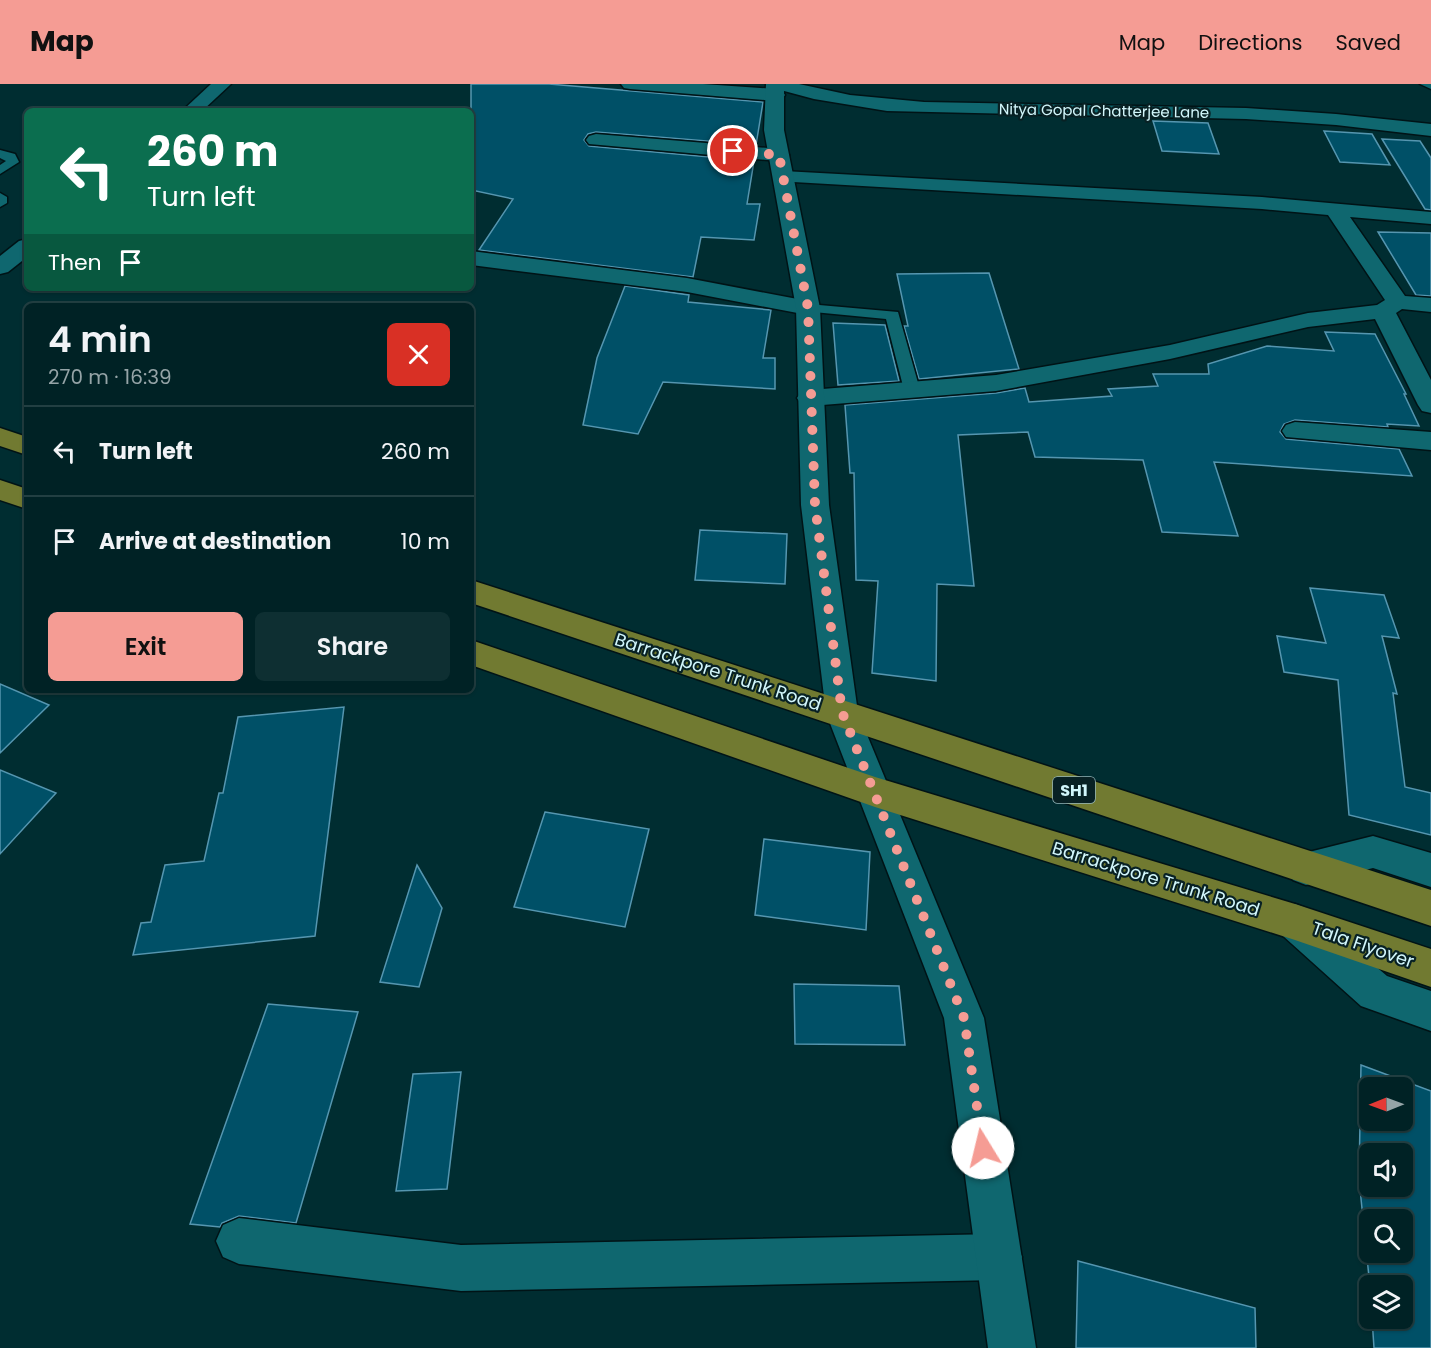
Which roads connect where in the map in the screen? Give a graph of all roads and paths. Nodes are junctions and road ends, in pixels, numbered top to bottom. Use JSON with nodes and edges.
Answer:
{"nodes":[{"id":1,"x":222,"y":84,"type":"edge"},
{"id":2,"x":630,"y":84,"type":"edge"},
{"id":3,"x":1426,"y":84,"type":"edge"},
{"id":4,"x":1431,"y":86,"type":"edge"},
{"id":5,"x":776,"y":88,"type":"edge"},
{"id":6,"x":194,"y":108,"type":"edge"},
{"id":7,"x":1431,"y":130,"type":"edge"},
{"id":8,"x":596,"y":140,"type":"dead end"},
{"id":9,"x":0,"y":154,"type":"edge"},
{"id":10,"x":781,"y":166,"type":"junction"},
{"id":11,"x":0,"y":170,"type":"edge"},
{"id":12,"x":0,"y":197,"type":"edge"},
{"id":13,"x":0,"y":203,"type":"edge"},
{"id":14,"x":1334,"y":209,"type":"junction"},
{"id":15,"x":1431,"y":218,"type":"edge"},
{"id":16,"x":24,"y":248,"type":"edge"},
{"id":17,"x":474,"y":258,"type":"edge"},
{"id":18,"x":0,"y":267,"type":"edge"},
{"id":19,"x":1431,"y":305,"type":"edge"},
{"id":20,"x":1391,"y":306,"type":"junction"},
{"id":21,"x":808,"y":308,"type":"junction"},
{"id":22,"x":912,"y":390,"type":"junction"},
{"id":23,"x":810,"y":398,"type":"junction"},
{"id":24,"x":1431,"y":405,"type":"edge"},
{"id":25,"x":1295,"y":431,"type":"dead end"},
{"id":26,"x":0,"y":437,"type":"edge"},
{"id":27,"x":1431,"y":441,"type":"edge"},
{"id":28,"x":24,"y":445,"type":"edge"},
{"id":29,"x":0,"y":490,"type":"edge"},
{"id":30,"x":24,"y":498,"type":"edge"},
{"id":31,"x":474,"y":592,"type":"edge"},
{"id":32,"x":474,"y":653,"type":"edge"},
{"id":33,"x":842,"y":712,"type":"junction"},
{"id":34,"x":874,"y":792,"type":"junction"},
{"id":35,"x":1306,"y":868,"type":"junction"},
{"id":36,"x":1431,"y":870,"type":"edge"},
{"id":37,"x":1431,"y":908,"type":"edge"},
{"id":38,"x":1295,"y":922,"type":"junction"},
{"id":39,"x":1431,"y":969,"type":"edge"},
{"id":40,"x":1431,"y":1011,"type":"edge"},
{"id":41,"x":239,"y":1242,"type":"dead end"},
{"id":42,"x":999,"y":1257,"type":"junction"},
{"id":43,"x":1012,"y":1348,"type":"edge"}],
"edges":[{"from":1,"to":6,"type":"street"},
{"from":2,"to":5,"type":"street","name":"Nitya Gopal Chatterjee Lane"},
{"from":3,"to":4,"type":"lane"},
{"from":5,"to":7,"type":"street","name":"Nitya Gopal Chatterjee Lane"},
{"from":5,"to":10,"type":"street"},
{"from":8,"to":10,"type":"street"},
{"from":9,"to":11,"type":"lane"},
{"from":10,"to":14,"type":"street"},
{"from":10,"to":21,"type":"street"},
{"from":12,"to":13,"type":"lane"},
{"from":14,"to":15,"type":"street"},
{"from":14,"to":20,"type":"street"},
{"from":16,"to":18,"type":"street"},
{"from":17,"to":21,"type":"street"},
{"from":19,"to":20,"type":"street"},
{"from":20,"to":22,"type":"street"},
{"from":20,"to":24,"type":"street"},
{"from":21,"to":22,"type":"lane"},
{"from":21,"to":23,"type":"street"},
{"from":22,"to":23,"type":"street"},
{"from":23,"to":33,"type":"street"},
{"from":25,"to":27,"type":"street"},
{"from":26,"to":28,"type":"main road"},
{"from":29,"to":30,"type":"main road"},
{"from":31,"to":33,"type":"main road","name":"Barrackpore Trunk Road","number":"SH1"},
{"from":32,"to":34,"type":"main road","name":"Barrackpore Trunk Road"},
{"from":33,"to":34,"type":"street"},
{"from":33,"to":35,"type":"main road","name":"Barrackpore Trunk Road","number":"SH1"},
{"from":34,"to":38,"type":"main road","name":"Barrackpore Trunk Road"},
{"from":34,"to":42,"type":"street"},
{"from":35,"to":36,"type":"street"},
{"from":35,"to":37,"type":"main road","number":"SH1"},
{"from":38,"to":39,"type":"main road","name":"Tala Flyover"},
{"from":38,"to":40,"type":"street"},
{"from":41,"to":42,"type":"street"},
{"from":42,"to":43,"type":"street"}]}
